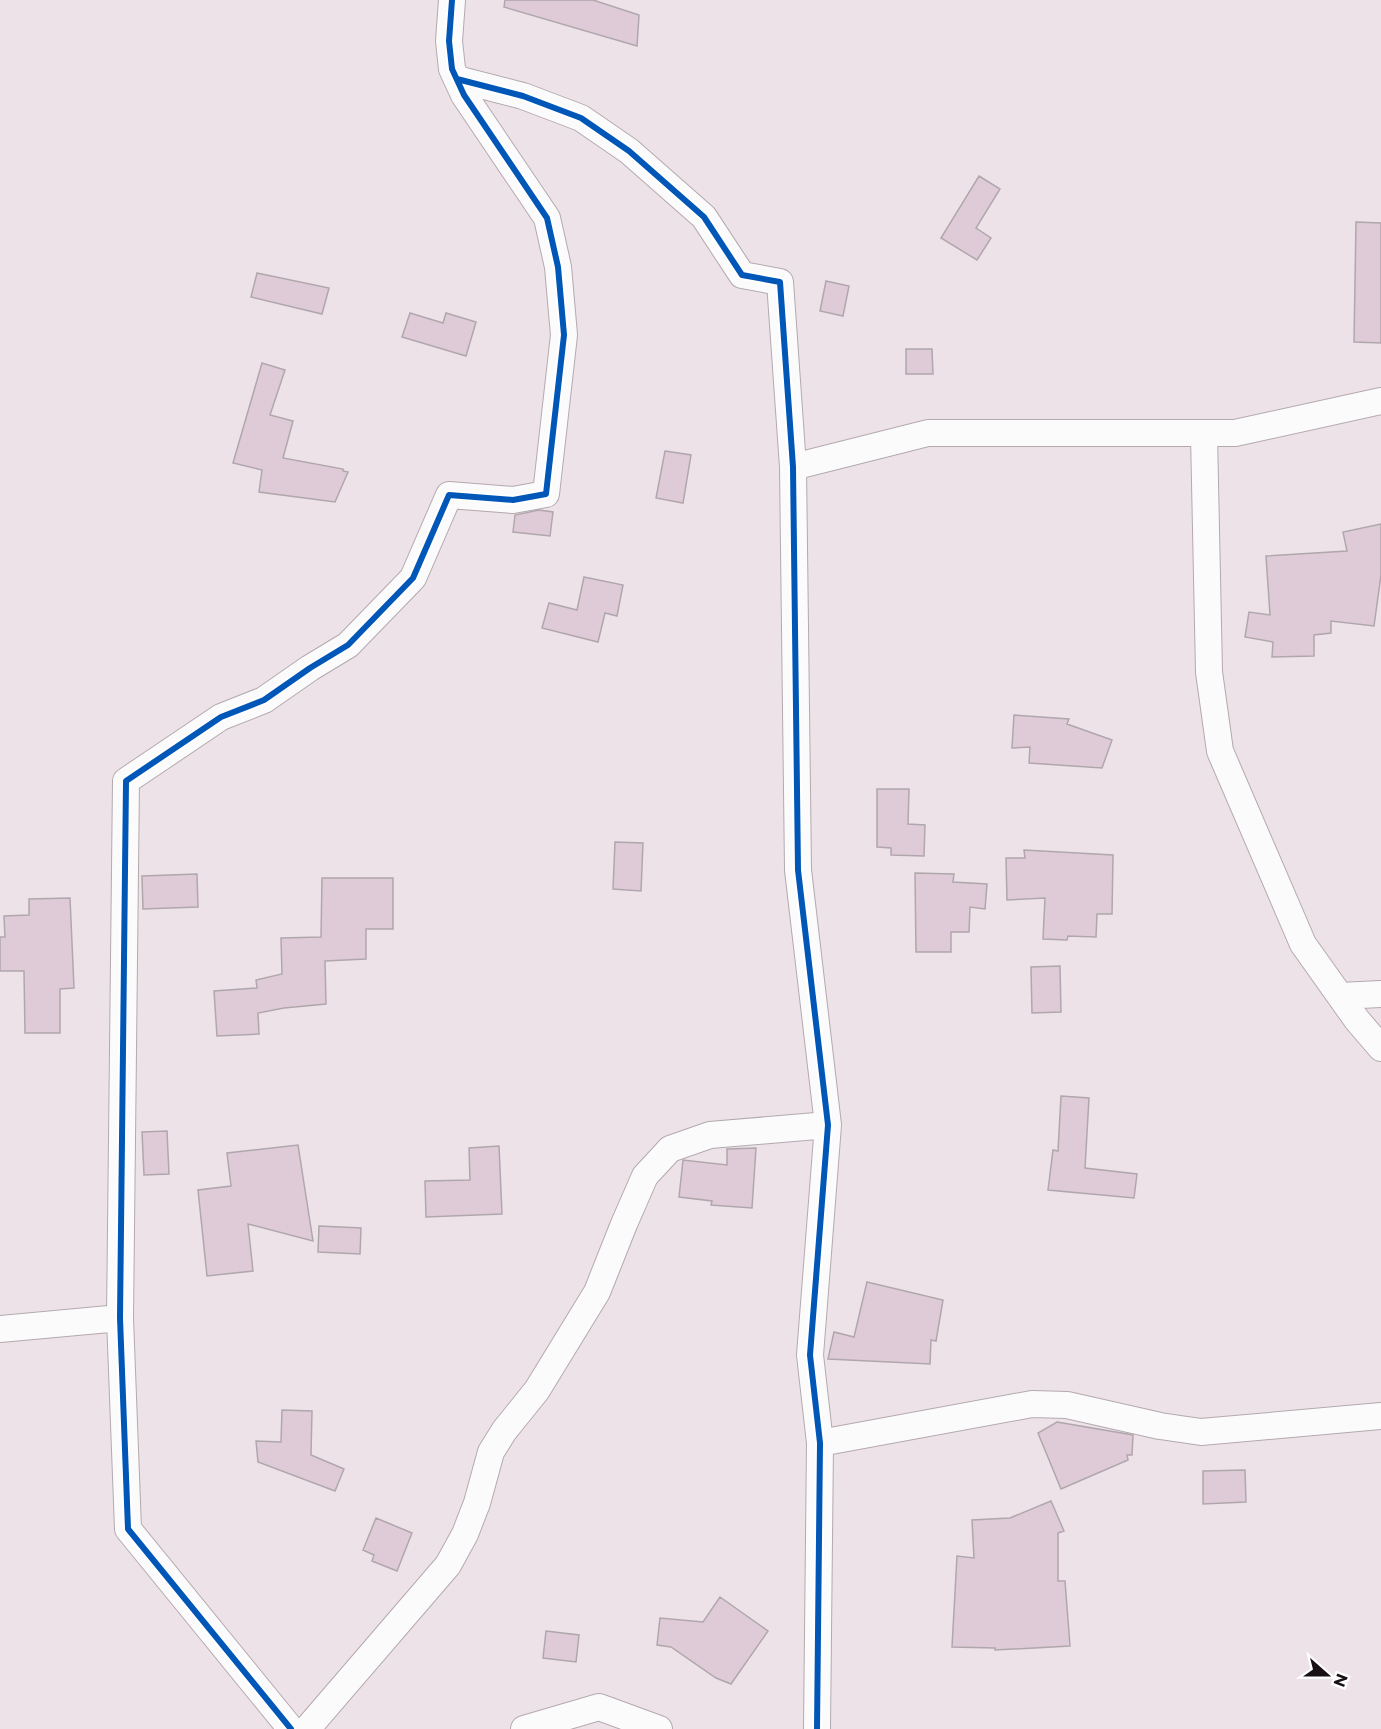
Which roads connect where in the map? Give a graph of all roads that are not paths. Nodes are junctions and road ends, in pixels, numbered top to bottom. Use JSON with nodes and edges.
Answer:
{"nodes":[{"id":1,"x":452,"y":0,"type":"edge"},
{"id":2,"x":457,"y":79,"type":"junction"},
{"id":3,"x":1381,"y":401,"type":"edge"},
{"id":4,"x":1204,"y":434,"type":"junction"},
{"id":5,"x":793,"y":467,"type":"junction"},
{"id":6,"x":1381,"y":994,"type":"edge"},
{"id":7,"x":1340,"y":996,"type":"junction"},
{"id":8,"x":1381,"y":1048,"type":"edge"},
{"id":9,"x":828,"y":1125,"type":"junction"},
{"id":10,"x":120,"y":1318,"type":"junction"},
{"id":11,"x":0,"y":1329,"type":"edge"},
{"id":12,"x":1381,"y":1416,"type":"edge"},
{"id":13,"x":820,"y":1443,"type":"junction"},
{"id":14,"x":291,"y":1729,"type":"edge"},
{"id":15,"x":307,"y":1729,"type":"edge"},
{"id":16,"x":524,"y":1729,"type":"edge"},
{"id":17,"x":659,"y":1729,"type":"edge"},
{"id":18,"x":817,"y":1729,"type":"edge"}],
"edges":[{"from":1,"to":2,"type":"street"},
{"from":2,"to":5,"type":"street"},
{"from":2,"to":10,"type":"street"},
{"from":3,"to":4,"type":"street"},
{"from":4,"to":5,"type":"street"},
{"from":4,"to":7,"type":"street"},
{"from":5,"to":9,"type":"street"},
{"from":6,"to":7,"type":"street"},
{"from":7,"to":8,"type":"street"},
{"from":9,"to":13,"type":"street"},
{"from":9,"to":15,"type":"street"},
{"from":10,"to":11,"type":"street"},
{"from":10,"to":14,"type":"street"},
{"from":12,"to":13,"type":"street"},
{"from":13,"to":18,"type":"street"},
{"from":16,"to":17,"type":"street"}]}
